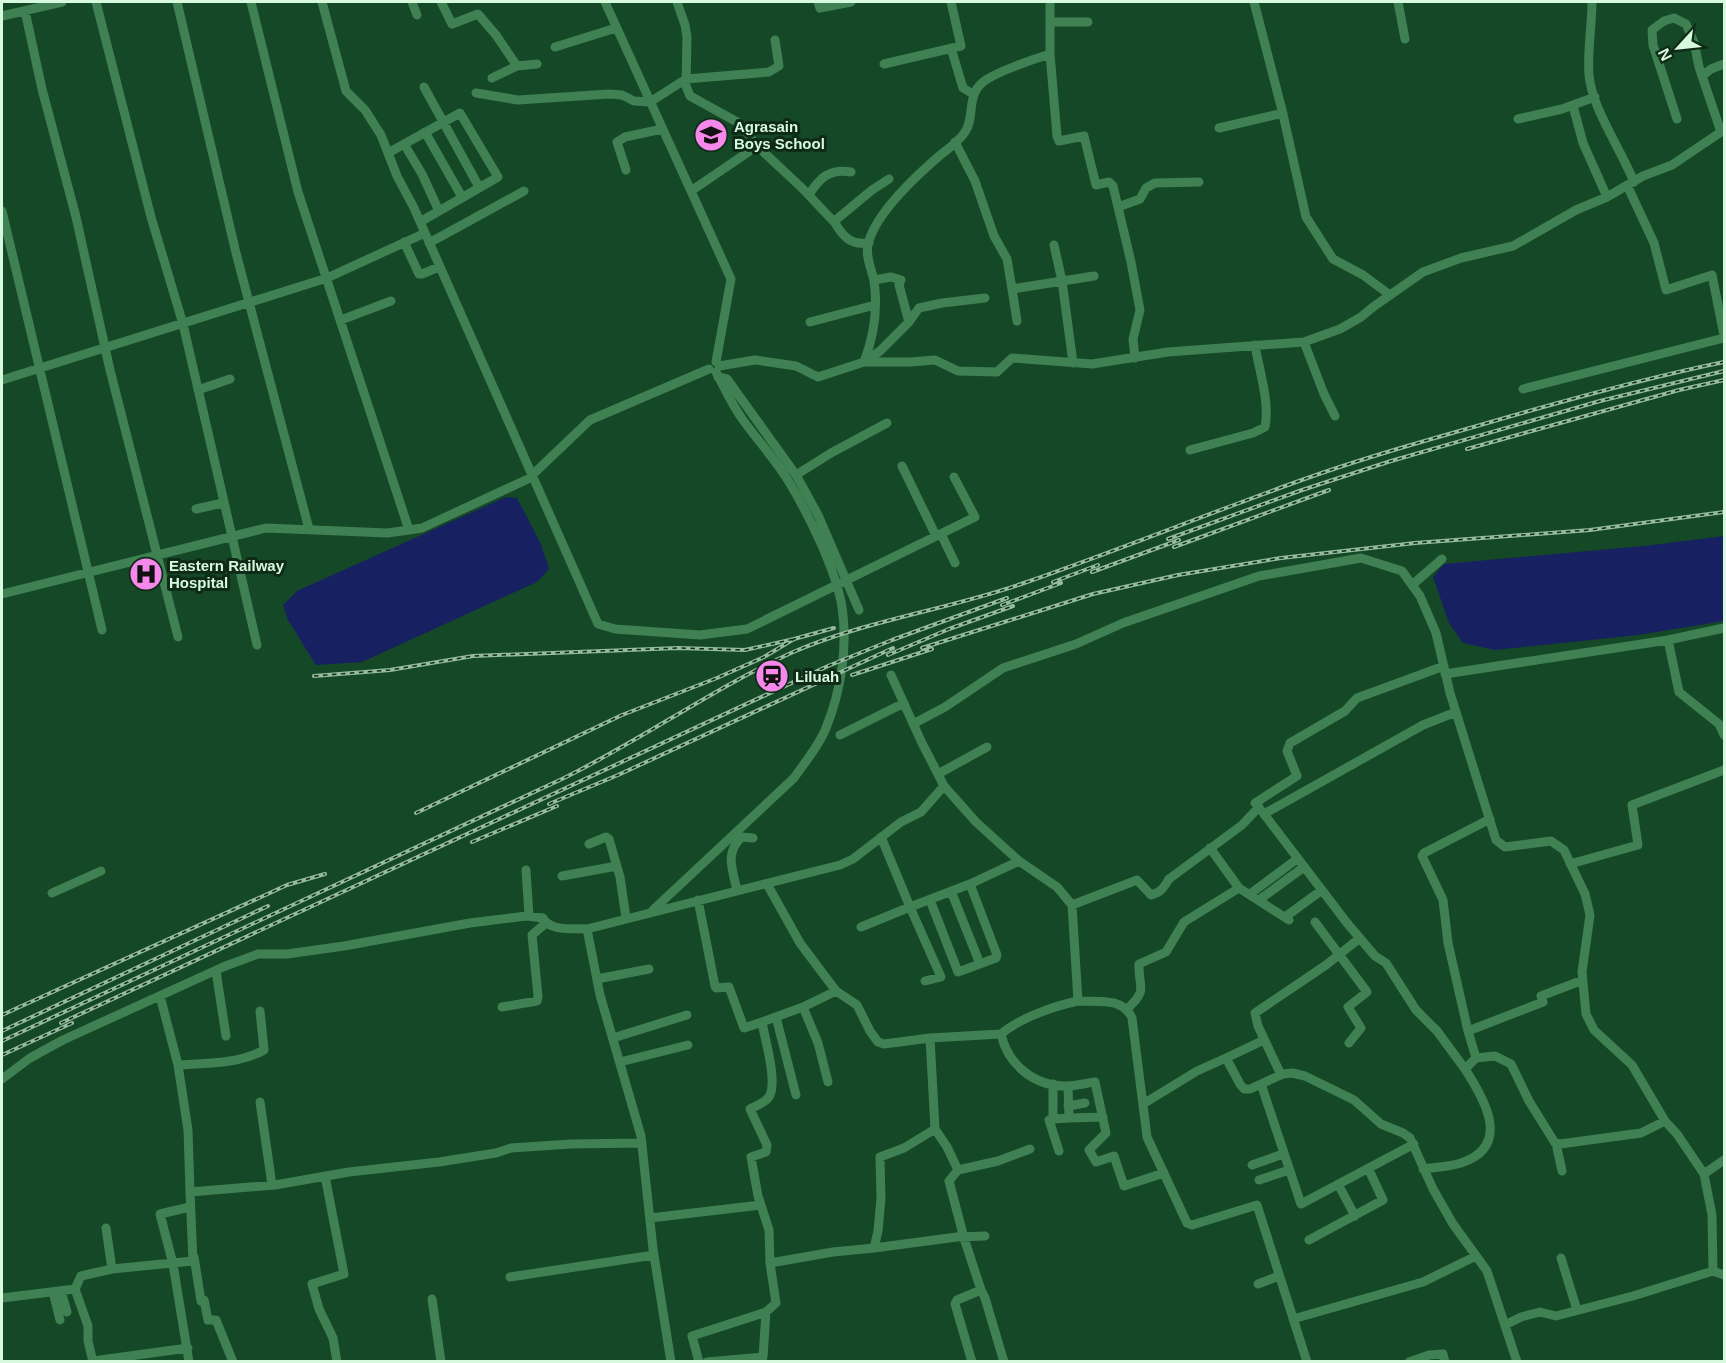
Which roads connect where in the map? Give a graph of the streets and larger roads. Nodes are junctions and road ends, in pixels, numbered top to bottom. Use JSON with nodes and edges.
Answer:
{"nodes":[{"id":1,"x":62,"y":2,"type":"edge"},
{"id":2,"x":96,"y":2,"type":"edge"},
{"id":3,"x":177,"y":2,"type":"edge"},
{"id":4,"x":252,"y":2,"type":"edge"},
{"id":5,"x":322,"y":2,"type":"edge"},
{"id":6,"x":412,"y":2,"type":"edge"},
{"id":7,"x":441,"y":2,"type":"edge"},
{"id":8,"x":605,"y":2,"type":"edge"},
{"id":9,"x":678,"y":2,"type":"edge"},
{"id":10,"x":818,"y":2,"type":"edge"},
{"id":11,"x":851,"y":2,"type":"edge"},
{"id":12,"x":951,"y":2,"type":"edge"},
{"id":13,"x":1050,"y":2,"type":"edge"},
{"id":14,"x":1254,"y":2,"type":"edge"},
{"id":15,"x":1398,"y":2,"type":"edge"},
{"id":16,"x":1592,"y":2,"type":"edge"},
{"id":17,"x":25,"y":11,"type":"junction"},
{"id":18,"x":417,"y":15,"type":"dead end"},
{"id":19,"x":2,"y":16,"type":"edge"},
{"id":20,"x":1050,"y":22,"type":"junction"},
{"id":21,"x":1088,"y":22,"type":"dead end"},
{"id":22,"x":616,"y":28,"type":"junction"},
{"id":23,"x":1405,"y":39,"type":"dead end"},
{"id":24,"x":775,"y":40,"type":"dead end"},
{"id":25,"x":555,"y":47,"type":"dead end"},
{"id":26,"x":951,"y":48,"type":"junction"},
{"id":27,"x":1050,"y":54,"type":"junction"},
{"id":28,"x":537,"y":64,"type":"dead end"},
{"id":29,"x":884,"y":64,"type":"dead end"},
{"id":30,"x":1725,"y":64,"type":"edge"},
{"id":31,"x":517,"y":66,"type":"junction"},
{"id":32,"x":1702,"y":76,"type":"junction"},
{"id":33,"x":492,"y":78,"type":"dead end"},
{"id":34,"x":686,"y":79,"type":"junction"},
{"id":35,"x":424,"y":87,"type":"dead end"},
{"id":36,"x":476,"y":93,"type":"dead end"},
{"id":37,"x":973,"y":94,"type":"junction"},
{"id":38,"x":1595,"y":97,"type":"junction"},
{"id":39,"x":650,"y":102,"type":"junction"},
{"id":40,"x":1573,"y":106,"type":"junction"},
{"id":41,"x":1282,"y":113,"type":"junction"},
{"id":42,"x":1518,"y":119,"type":"dead end"},
{"id":43,"x":1677,"y":119,"type":"dead end"},
{"id":44,"x":444,"y":122,"type":"junction"},
{"id":45,"x":1219,"y":128,"type":"dead end"},
{"id":46,"x":662,"y":129,"type":"junction"},
{"id":47,"x":1723,"y":131,"type":"edge"},
{"id":48,"x":425,"y":132,"type":"junction"},
{"id":49,"x":955,"y":141,"type":"junction"},
{"id":50,"x":404,"y":144,"type":"junction"},
{"id":51,"x":757,"y":146,"type":"junction"},
{"id":52,"x":388,"y":153,"type":"junction"},
{"id":53,"x":626,"y":170,"type":"dead end"},
{"id":54,"x":851,"y":172,"type":"dead end"},
{"id":55,"x":889,"y":179,"type":"dead end"},
{"id":56,"x":1199,"y":182,"type":"dead end"},
{"id":57,"x":1631,"y":184,"type":"junction"},
{"id":58,"x":479,"y":187,"type":"junction"},
{"id":59,"x":524,"y":191,"type":"dead end"},
{"id":60,"x":691,"y":191,"type":"junction"},
{"id":61,"x":809,"y":195,"type":"junction"},
{"id":62,"x":462,"y":197,"type":"junction"},
{"id":63,"x":1607,"y":197,"type":"junction"},
{"id":64,"x":1118,"y":207,"type":"junction"},
{"id":65,"x":2,"y":211,"type":"edge"},
{"id":66,"x":439,"y":211,"type":"junction"},
{"id":67,"x":420,"y":222,"type":"junction"},
{"id":68,"x":836,"y":223,"type":"junction"},
{"id":69,"x":427,"y":238,"type":"junction"},
{"id":70,"x":869,"y":243,"type":"junction"},
{"id":71,"x":406,"y":245,"type":"junction"},
{"id":72,"x":1054,"y":245,"type":"dead end"},
{"id":73,"x":440,"y":267,"type":"junction"},
{"id":74,"x":1094,"y":276,"type":"dead end"},
{"id":75,"x":327,"y":278,"type":"junction"},
{"id":76,"x":874,"y":280,"type":"junction"},
{"id":77,"x":1062,"y":281,"type":"junction"},
{"id":78,"x":1012,"y":289,"type":"junction"},
{"id":79,"x":1390,"y":296,"type":"junction"},
{"id":80,"x":985,"y":298,"type":"dead end"},
{"id":81,"x":391,"y":301,"type":"dead end"},
{"id":82,"x":249,"y":302,"type":"junction"},
{"id":83,"x":875,"y":305,"type":"junction"},
{"id":84,"x":341,"y":320,"type":"junction"},
{"id":85,"x":1017,"y":321,"type":"dead end"},
{"id":86,"x":810,"y":322,"type":"dead end"},
{"id":87,"x":909,"y":322,"type":"junction"},
{"id":88,"x":1723,"y":323,"type":"edge"},
{"id":89,"x":183,"y":324,"type":"junction"},
{"id":90,"x":1725,"y":337,"type":"edge"},
{"id":91,"x":1304,"y":342,"type":"junction"},
{"id":92,"x":1255,"y":345,"type":"junction"},
{"id":93,"x":105,"y":346,"type":"junction"},
{"id":94,"x":1135,"y":358,"type":"junction"},
{"id":95,"x":864,"y":362,"type":"junction"},
{"id":96,"x":1072,"y":363,"type":"junction"},
{"id":97,"x":41,"y":368,"type":"junction"},
{"id":98,"x":716,"y":370,"type":"junction"},
{"id":99,"x":230,"y":379,"type":"dead end"},
{"id":100,"x":2,"y":380,"type":"edge"},
{"id":101,"x":1523,"y":389,"type":"dead end"},
{"id":102,"x":198,"y":390,"type":"junction"},
{"id":103,"x":1335,"y":416,"type":"dead end"},
{"id":104,"x":887,"y":423,"type":"dead end"},
{"id":105,"x":1190,"y":450,"type":"dead end"},
{"id":106,"x":902,"y":466,"type":"dead end"},
{"id":107,"x":796,"y":475,"type":"junction"},
{"id":108,"x":532,"y":476,"type":"junction"},
{"id":109,"x":954,"y":477,"type":"dead end"},
{"id":110,"x":223,"y":502,"type":"junction"},
{"id":111,"x":196,"y":509,"type":"dead end"},
{"id":112,"x":309,"y":529,"type":"junction"},
{"id":113,"x":409,"y":530,"type":"junction"},
{"id":114,"x":938,"y":535,"type":"junction"},
{"id":115,"x":230,"y":537,"type":"junction"},
{"id":116,"x":157,"y":555,"type":"junction"},
{"id":117,"x":1442,"y":560,"type":"dead end"},
{"id":118,"x":955,"y":563,"type":"dead end"},
{"id":119,"x":88,"y":572,"type":"junction"},
{"id":120,"x":846,"y":582,"type":"junction"},
{"id":121,"x":1412,"y":585,"type":"junction"},
{"id":122,"x":2,"y":594,"type":"edge"},
{"id":123,"x":859,"y":610,"type":"dead end"},
{"id":124,"x":1725,"y":628,"type":"edge"},
{"id":125,"x":102,"y":630,"type":"dead end"},
{"id":126,"x":178,"y":637,"type":"dead end"},
{"id":127,"x":1668,"y":640,"type":"junction"},
{"id":128,"x":257,"y":645,"type":"dead end"},
{"id":129,"x":1445,"y":670,"type":"junction"},
{"id":130,"x":891,"y":675,"type":"dead end"},
{"id":131,"x":904,"y":703,"type":"junction"},
{"id":132,"x":1456,"y":712,"type":"junction"},
{"id":133,"x":913,"y":724,"type":"junction"},
{"id":134,"x":840,"y":735,"type":"dead end"},
{"id":135,"x":1725,"y":735,"type":"edge"},
{"id":136,"x":987,"y":747,"type":"dead end"},
{"id":137,"x":1725,"y":770,"type":"edge"},
{"id":138,"x":938,"y":774,"type":"junction"},
{"id":139,"x":944,"y":786,"type":"junction"},
{"id":140,"x":1261,"y":811,"type":"junction"},
{"id":141,"x":1490,"y":819,"type":"junction"},
{"id":142,"x":881,"y":837,"type":"junction"},
{"id":143,"x":753,"y":838,"type":"dead end"},
{"id":144,"x":589,"y":844,"type":"dead end"},
{"id":145,"x":1210,"y":848,"type":"junction"},
{"id":146,"x":1297,"y":859,"type":"junction"},
{"id":147,"x":1019,"y":861,"type":"junction"},
{"id":148,"x":1570,"y":864,"type":"junction"},
{"id":149,"x":617,"y":866,"type":"junction"},
{"id":150,"x":1304,"y":867,"type":"junction"},
{"id":151,"x":526,"y":870,"type":"dead end"},
{"id":152,"x":101,"y":871,"type":"dead end"},
{"id":153,"x":562,"y":876,"type":"dead end"},
{"id":154,"x":767,"y":884,"type":"junction"},
{"id":155,"x":970,"y":884,"type":"junction"},
{"id":156,"x":1239,"y":888,"type":"junction"},
{"id":157,"x":1322,"y":890,"type":"junction"},
{"id":158,"x":737,"y":891,"type":"junction"},
{"id":159,"x":951,"y":891,"type":"junction"},
{"id":160,"x":52,"y":893,"type":"dead end"},
{"id":161,"x":1250,"y":894,"type":"junction"},
{"id":162,"x":698,"y":900,"type":"junction"},
{"id":163,"x":930,"y":900,"type":"junction"},
{"id":164,"x":1259,"y":900,"type":"junction"},
{"id":165,"x":1072,"y":905,"type":"junction"},
{"id":166,"x":910,"y":908,"type":"junction"},
{"id":167,"x":652,"y":911,"type":"junction"},
{"id":168,"x":530,"y":916,"type":"junction"},
{"id":169,"x":626,"y":918,"type":"junction"},
{"id":170,"x":1315,"y":922,"type":"dead end"},
{"id":171,"x":546,"y":924,"type":"junction"},
{"id":172,"x":861,"y":927,"type":"dead end"},
{"id":173,"x":587,"y":928,"type":"junction"},
{"id":174,"x":1360,"y":938,"type":"junction"},
{"id":175,"x":1340,"y":954,"type":"junction"},
{"id":176,"x":980,"y":964,"type":"junction"},
{"id":177,"x":649,"y":969,"type":"dead end"},
{"id":178,"x":216,"y":971,"type":"junction"},
{"id":179,"x":958,"y":972,"type":"junction"},
{"id":180,"x":941,"y":977,"type":"junction"},
{"id":181,"x":597,"y":979,"type":"junction"},
{"id":182,"x":1583,"y":980,"type":"junction"},
{"id":183,"x":925,"y":981,"type":"dead end"},
{"id":184,"x":836,"y":991,"type":"junction"},
{"id":185,"x":160,"y":996,"type":"junction"},
{"id":186,"x":1078,"y":1001,"type":"junction"},
{"id":187,"x":501,"y":1007,"type":"dead end"},
{"id":188,"x":803,"y":1007,"type":"junction"},
{"id":189,"x":1127,"y":1009,"type":"junction"},
{"id":190,"x":260,"y":1011,"type":"dead end"},
{"id":191,"x":687,"y":1015,"type":"dead end"},
{"id":192,"x":776,"y":1017,"type":"junction"},
{"id":193,"x":762,"y":1022,"type":"junction"},
{"id":194,"x":1468,"y":1031,"type":"junction"},
{"id":195,"x":1001,"y":1034,"type":"junction"},
{"id":196,"x":226,"y":1036,"type":"dead end"},
{"id":197,"x":613,"y":1038,"type":"junction"},
{"id":198,"x":930,"y":1038,"type":"junction"},
{"id":199,"x":1264,"y":1040,"type":"junction"},
{"id":200,"x":1349,"y":1043,"type":"dead end"},
{"id":201,"x":688,"y":1045,"type":"dead end"},
{"id":202,"x":1226,"y":1058,"type":"junction"},
{"id":203,"x":1476,"y":1058,"type":"junction"},
{"id":204,"x":620,"y":1062,"type":"junction"},
{"id":205,"x":178,"y":1065,"type":"junction"},
{"id":206,"x":1465,"y":1069,"type":"junction"},
{"id":207,"x":1281,"y":1075,"type":"junction"},
{"id":208,"x":2,"y":1078,"type":"edge"},
{"id":209,"x":828,"y":1082,"type":"dead end"},
{"id":210,"x":1053,"y":1084,"type":"junction"},
{"id":211,"x":1261,"y":1084,"type":"junction"},
{"id":212,"x":1068,"y":1086,"type":"junction"},
{"id":213,"x":796,"y":1095,"type":"dead end"},
{"id":214,"x":260,"y":1102,"type":"dead end"},
{"id":215,"x":1085,"y":1103,"type":"dead end"},
{"id":216,"x":1143,"y":1104,"type":"junction"},
{"id":217,"x":1068,"y":1106,"type":"junction"},
{"id":218,"x":1103,"y":1117,"type":"junction"},
{"id":219,"x":1069,"y":1118,"type":"junction"},
{"id":220,"x":1053,"y":1119,"type":"junction"},
{"id":221,"x":1665,"y":1121,"type":"junction"},
{"id":222,"x":935,"y":1129,"type":"junction"},
{"id":223,"x":642,"y":1143,"type":"junction"},
{"id":224,"x":1414,"y":1144,"type":"junction"},
{"id":225,"x":1559,"y":1144,"type":"junction"},
{"id":226,"x":1030,"y":1149,"type":"dead end"},
{"id":227,"x":1059,"y":1151,"type":"dead end"},
{"id":228,"x":1283,"y":1154,"type":"junction"},
{"id":229,"x":1725,"y":1160,"type":"edge"},
{"id":230,"x":1252,"y":1165,"type":"dead end"},
{"id":231,"x":1368,"y":1168,"type":"junction"},
{"id":232,"x":1424,"y":1169,"type":"junction"},
{"id":233,"x":958,"y":1170,"type":"junction"},
{"id":234,"x":1289,"y":1170,"type":"junction"},
{"id":235,"x":1563,"y":1171,"type":"dead end"},
{"id":236,"x":1164,"y":1173,"type":"junction"},
{"id":237,"x":1704,"y":1174,"type":"junction"},
{"id":238,"x":325,"y":1176,"type":"junction"},
{"id":239,"x":1259,"y":1180,"type":"dead end"},
{"id":240,"x":1338,"y":1184,"type":"junction"},
{"id":241,"x":272,"y":1185,"type":"junction"},
{"id":242,"x":190,"y":1192,"type":"junction"},
{"id":243,"x":761,"y":1205,"type":"junction"},
{"id":244,"x":190,"y":1207,"type":"junction"},
{"id":245,"x":1355,"y":1216,"type":"junction"},
{"id":246,"x":650,"y":1218,"type":"junction"},
{"id":247,"x":106,"y":1228,"type":"dead end"},
{"id":248,"x":985,"y":1236,"type":"dead end"},
{"id":249,"x":964,"y":1238,"type":"junction"},
{"id":250,"x":1309,"y":1240,"type":"dead end"},
{"id":251,"x":874,"y":1248,"type":"junction"},
{"id":252,"x":194,"y":1255,"type":"junction"},
{"id":253,"x":654,"y":1255,"type":"junction"},
{"id":254,"x":1476,"y":1256,"type":"junction"},
{"id":255,"x":1561,"y":1258,"type":"dead end"},
{"id":256,"x":770,"y":1263,"type":"junction"},
{"id":257,"x":173,"y":1264,"type":"junction"},
{"id":258,"x":112,"y":1269,"type":"junction"},
{"id":259,"x":1713,"y":1271,"type":"junction"},
{"id":260,"x":1725,"y":1275,"type":"edge"},
{"id":261,"x":510,"y":1276,"type":"dead end"},
{"id":262,"x":1279,"y":1276,"type":"junction"},
{"id":263,"x":1258,"y":1284,"type":"dead end"},
{"id":264,"x":75,"y":1289,"type":"junction"},
{"id":265,"x":981,"y":1290,"type":"junction"},
{"id":266,"x":57,"y":1292,"type":"junction"},
{"id":267,"x":2,"y":1298,"type":"edge"},
{"id":268,"x":432,"y":1299,"type":"dead end"},
{"id":269,"x":1577,"y":1310,"type":"junction"},
{"id":270,"x":67,"y":1312,"type":"dead end"},
{"id":271,"x":766,"y":1312,"type":"junction"},
{"id":272,"x":1293,"y":1318,"type":"junction"},
{"id":273,"x":60,"y":1320,"type":"dead end"},
{"id":274,"x":1505,"y":1325,"type":"junction"},
{"id":275,"x":188,"y":1348,"type":"junction"},
{"id":276,"x":764,"y":1359,"type":"edge"},
{"id":277,"x":93,"y":1361,"type":"edge"},
{"id":278,"x":189,"y":1362,"type":"edge"},
{"id":279,"x":232,"y":1362,"type":"edge"},
{"id":280,"x":337,"y":1362,"type":"edge"},
{"id":281,"x":441,"y":1362,"type":"edge"},
{"id":282,"x":671,"y":1362,"type":"edge"},
{"id":283,"x":699,"y":1362,"type":"edge"},
{"id":284,"x":707,"y":1362,"type":"edge"},
{"id":285,"x":972,"y":1362,"type":"edge"},
{"id":286,"x":1004,"y":1362,"type":"edge"},
{"id":287,"x":1307,"y":1362,"type":"edge"},
{"id":288,"x":1409,"y":1362,"type":"edge"},
{"id":289,"x":1445,"y":1362,"type":"edge"},
{"id":290,"x":1517,"y":1362,"type":"edge"}],
"edges":[{"from":1,"to":17,"type":"street"},
{"from":2,"to":89,"type":"street"},
{"from":3,"to":82,"type":"street"},
{"from":4,"to":75,"type":"street"},
{"from":5,"to":52,"type":"street"},
{"from":6,"to":18,"type":"street"},
{"from":7,"to":31,"type":"street"},
{"from":8,"to":22,"type":"street"},
{"from":9,"to":34,"type":"street"},
{"from":10,"to":11,"type":"street"},
{"from":12,"to":26,"type":"street"},
{"from":13,"to":20,"type":"street"},
{"from":14,"to":41,"type":"street"},
{"from":15,"to":23,"type":"street"},
{"from":16,"to":38,"type":"street"},
{"from":17,"to":19,"type":"street"},
{"from":17,"to":93,"type":"street"},
{"from":20,"to":21,"type":"street"},
{"from":20,"to":27,"type":"street"},
{"from":22,"to":25,"type":"street"},
{"from":22,"to":39,"type":"street"},
{"from":24,"to":34,"type":"street"},
{"from":26,"to":29,"type":"street"},
{"from":26,"to":37,"type":"street"},
{"from":27,"to":37,"type":"street"},
{"from":27,"to":64,"type":"street"},
{"from":28,"to":31,"type":"street"},
{"from":30,"to":32,"type":"street"},
{"from":31,"to":33,"type":"street"},
{"from":32,"to":43,"type":"street"},
{"from":32,"to":47,"type":"street"},
{"from":34,"to":39,"type":"street"},
{"from":34,"to":51,"type":"street"},
{"from":35,"to":44,"type":"street"},
{"from":36,"to":39,"type":"street"},
{"from":37,"to":49,"type":"street"},
{"from":38,"to":40,"type":"street"},
{"from":38,"to":57,"type":"street"},
{"from":39,"to":46,"type":"street"},
{"from":40,"to":42,"type":"street"},
{"from":40,"to":63,"type":"street"},
{"from":41,"to":45,"type":"street"},
{"from":41,"to":79,"type":"street"},
{"from":44,"to":48,"type":"street"},
{"from":44,"to":58,"type":"street"},
{"from":44,"to":58,"type":"street"},
{"from":46,"to":53,"type":"street"},
{"from":46,"to":60,"type":"street"},
{"from":47,"to":57,"type":"street"},
{"from":48,"to":50,"type":"street"},
{"from":48,"to":62,"type":"street"},
{"from":49,"to":70,"type":"street"},
{"from":49,"to":78,"type":"street"},
{"from":50,"to":52,"type":"street"},
{"from":50,"to":66,"type":"street"},
{"from":51,"to":60,"type":"street"},
{"from":51,"to":61,"type":"street"},
{"from":52,"to":67,"type":"street"},
{"from":54,"to":61,"type":"street"},
{"from":55,"to":68,"type":"street"},
{"from":56,"to":64,"type":"street"},
{"from":57,"to":63,"type":"street"},
{"from":57,"to":88,"type":"street"},
{"from":58,"to":62,"type":"street"},
{"from":59,"to":69,"type":"street"},
{"from":60,"to":98,"type":"street"},
{"from":61,"to":68,"type":"street"},
{"from":62,"to":66,"type":"street"},
{"from":63,"to":79,"type":"street"},
{"from":64,"to":94,"type":"street"},
{"from":65,"to":97,"type":"street"},
{"from":66,"to":67,"type":"street"},
{"from":67,"to":69,"type":"street"},
{"from":68,"to":70,"type":"street"},
{"from":69,"to":71,"type":"street"},
{"from":69,"to":73,"type":"street"},
{"from":70,"to":76,"type":"street"},
{"from":71,"to":73,"type":"street"},
{"from":71,"to":75,"type":"street"},
{"from":72,"to":77,"type":"street"},
{"from":73,"to":108,"type":"street"},
{"from":74,"to":77,"type":"street"},
{"from":75,"to":82,"type":"street"},
{"from":75,"to":84,"type":"street"},
{"from":76,"to":83,"type":"street"},
{"from":76,"to":87,"type":"street"},
{"from":77,"to":78,"type":"street"},
{"from":77,"to":96,"type":"street"},
{"from":78,"to":85,"type":"street"},
{"from":79,"to":91,"type":"street"},
{"from":80,"to":87,"type":"street"},
{"from":81,"to":84,"type":"street"},
{"from":82,"to":89,"type":"street"},
{"from":82,"to":112,"type":"street"},
{"from":83,"to":86,"type":"street"},
{"from":83,"to":95,"type":"street"},
{"from":84,"to":113,"type":"street"},
{"from":87,"to":95,"type":"street"},
{"from":88,"to":90,"type":"street"},
{"from":89,"to":93,"type":"street"},
{"from":89,"to":102,"type":"street"},
{"from":90,"to":101,"type":"street"},
{"from":91,"to":92,"type":"street"},
{"from":91,"to":103,"type":"street"},
{"from":92,"to":94,"type":"street"},
{"from":92,"to":105,"type":"street"},
{"from":93,"to":97,"type":"street"},
{"from":93,"to":116,"type":"street"},
{"from":94,"to":96,"type":"street"},
{"from":95,"to":96,"type":"street"},
{"from":95,"to":98,"type":"street"},
{"from":97,"to":100,"type":"street"},
{"from":97,"to":119,"type":"street"},
{"from":98,"to":107,"type":"street"},
{"from":98,"to":108,"type":"street"},
{"from":98,"to":167,"type":"street"},
{"from":99,"to":102,"type":"street"},
{"from":102,"to":110,"type":"street"},
{"from":104,"to":107,"type":"street"},
{"from":106,"to":114,"type":"street"},
{"from":107,"to":120,"type":"street"},
{"from":108,"to":113,"type":"street"},
{"from":108,"to":120,"type":"street"},
{"from":109,"to":114,"type":"street"},
{"from":110,"to":111,"type":"street"},
{"from":110,"to":115,"type":"street"},
{"from":112,"to":113,"type":"street"},
{"from":112,"to":115,"type":"street"},
{"from":114,"to":118,"type":"street"},
{"from":114,"to":120,"type":"street"},
{"from":115,"to":116,"type":"street"},
{"from":115,"to":128,"type":"street"},
{"from":116,"to":119,"type":"street"},
{"from":116,"to":126,"type":"street"},
{"from":117,"to":121,"type":"street"},
{"from":119,"to":122,"type":"street"},
{"from":119,"to":125,"type":"street"},
{"from":120,"to":123,"type":"street"},
{"from":121,"to":129,"type":"street"},
{"from":121,"to":133,"type":"street"},
{"from":124,"to":127,"type":"street"},
{"from":127,"to":129,"type":"street"},
{"from":127,"to":135,"type":"street"},
{"from":129,"to":132,"type":"street"},
{"from":129,"to":140,"type":"street"},
{"from":130,"to":131,"type":"street"},
{"from":131,"to":133,"type":"street"},
{"from":131,"to":134,"type":"street"},
{"from":132,"to":140,"type":"street"},
{"from":132,"to":141,"type":"street"},
{"from":133,"to":138,"type":"street"},
{"from":136,"to":138,"type":"street"},
{"from":137,"to":148,"type":"street"},
{"from":138,"to":139,"type":"street"},
{"from":139,"to":142,"type":"street"},
{"from":139,"to":147,"type":"street"},
{"from":140,"to":145,"type":"street"},
{"from":140,"to":146,"type":"street"},
{"from":141,"to":148,"type":"street"},
{"from":141,"to":194,"type":"street"},
{"from":142,"to":154,"type":"street"},
{"from":142,"to":166,"type":"street"},
{"from":143,"to":158,"type":"street"},
{"from":144,"to":149,"type":"street"},
{"from":145,"to":156,"type":"street"},
{"from":145,"to":165,"type":"street"},
{"from":146,"to":150,"type":"street"},
{"from":146,"to":161,"type":"street"},
{"from":147,"to":155,"type":"street"},
{"from":147,"to":165,"type":"street"},
{"from":148,"to":182,"type":"street"},
{"from":149,"to":153,"type":"street"},
{"from":149,"to":169,"type":"street"},
{"from":150,"to":157,"type":"street"},
{"from":150,"to":164,"type":"street"},
{"from":151,"to":168,"type":"street"},
{"from":152,"to":160,"type":"street"},
{"from":154,"to":158,"type":"street"},
{"from":154,"to":184,"type":"street"},
{"from":155,"to":159,"type":"street"},
{"from":155,"to":176,"type":"street"},
{"from":156,"to":161,"type":"street"},
{"from":156,"to":189,"type":"street"},
{"from":157,"to":164,"type":"street"},
{"from":157,"to":174,"type":"street"},
{"from":158,"to":162,"type":"street"},
{"from":159,"to":163,"type":"street"},
{"from":159,"to":176,"type":"street"},
{"from":161,"to":164,"type":"street"},
{"from":162,"to":167,"type":"street"},
{"from":162,"to":193,"type":"street"},
{"from":163,"to":166,"type":"street"},
{"from":163,"to":179,"type":"street"},
{"from":165,"to":186,"type":"street"},
{"from":166,"to":172,"type":"street"},
{"from":166,"to":180,"type":"street"},
{"from":167,"to":169,"type":"street"},
{"from":168,"to":171,"type":"street"},
{"from":168,"to":178,"type":"street"},
{"from":169,"to":173,"type":"street"},
{"from":170,"to":175,"type":"street"},
{"from":171,"to":173,"type":"street"},
{"from":171,"to":187,"type":"street"},
{"from":173,"to":181,"type":"street"},
{"from":174,"to":175,"type":"street"},
{"from":174,"to":206,"type":"street"},
{"from":175,"to":199,"type":"street"},
{"from":175,"to":200,"type":"street"},
{"from":176,"to":179,"type":"street"},
{"from":177,"to":181,"type":"street"},
{"from":178,"to":185,"type":"street"},
{"from":178,"to":196,"type":"street"},
{"from":179,"to":180,"type":"street"},
{"from":180,"to":183,"type":"street"},
{"from":181,"to":197,"type":"street"},
{"from":182,"to":194,"type":"street"},
{"from":182,"to":221,"type":"street"},
{"from":184,"to":188,"type":"street"},
{"from":184,"to":198,"type":"street"},
{"from":185,"to":205,"type":"street"},
{"from":185,"to":208,"type":"street"},
{"from":186,"to":189,"type":"street"},
{"from":186,"to":195,"type":"street"},
{"from":188,"to":192,"type":"street"},
{"from":188,"to":209,"type":"street"},
{"from":189,"to":216,"type":"street"},
{"from":190,"to":205,"type":"street"},
{"from":191,"to":197,"type":"street"},
{"from":192,"to":193,"type":"street"},
{"from":192,"to":213,"type":"street"},
{"from":193,"to":243,"type":"street"},
{"from":194,"to":203,"type":"street"},
{"from":195,"to":198,"type":"street"},
{"from":195,"to":210,"type":"street"},
{"from":197,"to":204,"type":"street"},
{"from":198,"to":222,"type":"street"},
{"from":199,"to":202,"type":"street"},
{"from":199,"to":207,"type":"street"},
{"from":201,"to":204,"type":"street"},
{"from":202,"to":211,"type":"street"},
{"from":202,"to":216,"type":"street"},
{"from":203,"to":206,"type":"street"},
{"from":203,"to":225,"type":"street"},
{"from":204,"to":223,"type":"street"},
{"from":205,"to":242,"type":"street"},
{"from":206,"to":232,"type":"street"},
{"from":207,"to":211,"type":"street"},
{"from":207,"to":224,"type":"street"},
{"from":210,"to":212,"type":"street"},
{"from":210,"to":220,"type":"street"},
{"from":211,"to":228,"type":"street"},
{"from":212,"to":217,"type":"street"},
{"from":212,"to":218,"type":"street"},
{"from":214,"to":241,"type":"street"},
{"from":215,"to":217,"type":"street"},
{"from":216,"to":236,"type":"street"},
{"from":217,"to":219,"type":"street"},
{"from":218,"to":219,"type":"street"},
{"from":218,"to":236,"type":"street"},
{"from":219,"to":220,"type":"street"},
{"from":220,"to":227,"type":"street"},
{"from":221,"to":225,"type":"street"},
{"from":221,"to":237,"type":"street"},
{"from":222,"to":233,"type":"street"},
{"from":222,"to":251,"type":"street"},
{"from":223,"to":238,"type":"street"},
{"from":223,"to":246,"type":"street"},
{"from":224,"to":231,"type":"street"},
{"from":224,"to":232,"type":"street"},
{"from":225,"to":235,"type":"street"},
{"from":226,"to":233,"type":"street"},
{"from":228,"to":230,"type":"street"},
{"from":228,"to":234,"type":"street"},
{"from":229,"to":237,"type":"street"},
{"from":231,"to":240,"type":"street"},
{"from":231,"to":245,"type":"street"},
{"from":232,"to":254,"type":"street"},
{"from":233,"to":249,"type":"street"},
{"from":234,"to":239,"type":"street"},
{"from":234,"to":240,"type":"street"},
{"from":236,"to":262,"type":"street"},
{"from":237,"to":259,"type":"street"},
{"from":238,"to":241,"type":"street"},
{"from":238,"to":280,"type":"street"},
{"from":240,"to":245,"type":"street"},
{"from":241,"to":242,"type":"street"},
{"from":242,"to":244,"type":"street"},
{"from":243,"to":246,"type":"street"},
{"from":243,"to":256,"type":"street"},
{"from":244,"to":252,"type":"street"},
{"from":244,"to":257,"type":"street"},
{"from":245,"to":250,"type":"street"},
{"from":246,"to":253,"type":"street"},
{"from":247,"to":258,"type":"street"},
{"from":248,"to":249,"type":"street"},
{"from":249,"to":251,"type":"street"},
{"from":249,"to":265,"type":"street"},
{"from":251,"to":256,"type":"street"},
{"from":252,"to":257,"type":"street"},
{"from":252,"to":279,"type":"street"},
{"from":253,"to":261,"type":"street"},
{"from":253,"to":282,"type":"street"},
{"from":254,"to":272,"type":"street"},
{"from":254,"to":274,"type":"street"},
{"from":255,"to":269,"type":"street"},
{"from":256,"to":271,"type":"street"},
{"from":257,"to":258,"type":"street"},
{"from":257,"to":275,"type":"street"},
{"from":258,"to":264,"type":"street"},
{"from":259,"to":260,"type":"street"},
{"from":259,"to":269,"type":"street"},
{"from":262,"to":263,"type":"street"},
{"from":262,"to":272,"type":"street"},
{"from":264,"to":266,"type":"street"},
{"from":264,"to":277,"type":"street"},
{"from":265,"to":285,"type":"street"},
{"from":265,"to":286,"type":"street"},
{"from":266,"to":267,"type":"street"},
{"from":266,"to":270,"type":"street"},
{"from":266,"to":273,"type":"street"},
{"from":268,"to":281,"type":"street"},
{"from":269,"to":274,"type":"street"},
{"from":271,"to":276,"type":"street"},
{"from":271,"to":283,"type":"street"},
{"from":272,"to":287,"type":"street"},
{"from":274,"to":290,"type":"street"},
{"from":275,"to":277,"type":"street"},
{"from":275,"to":278,"type":"street"},
{"from":276,"to":284,"type":"street"},
{"from":288,"to":289,"type":"street"}]}
